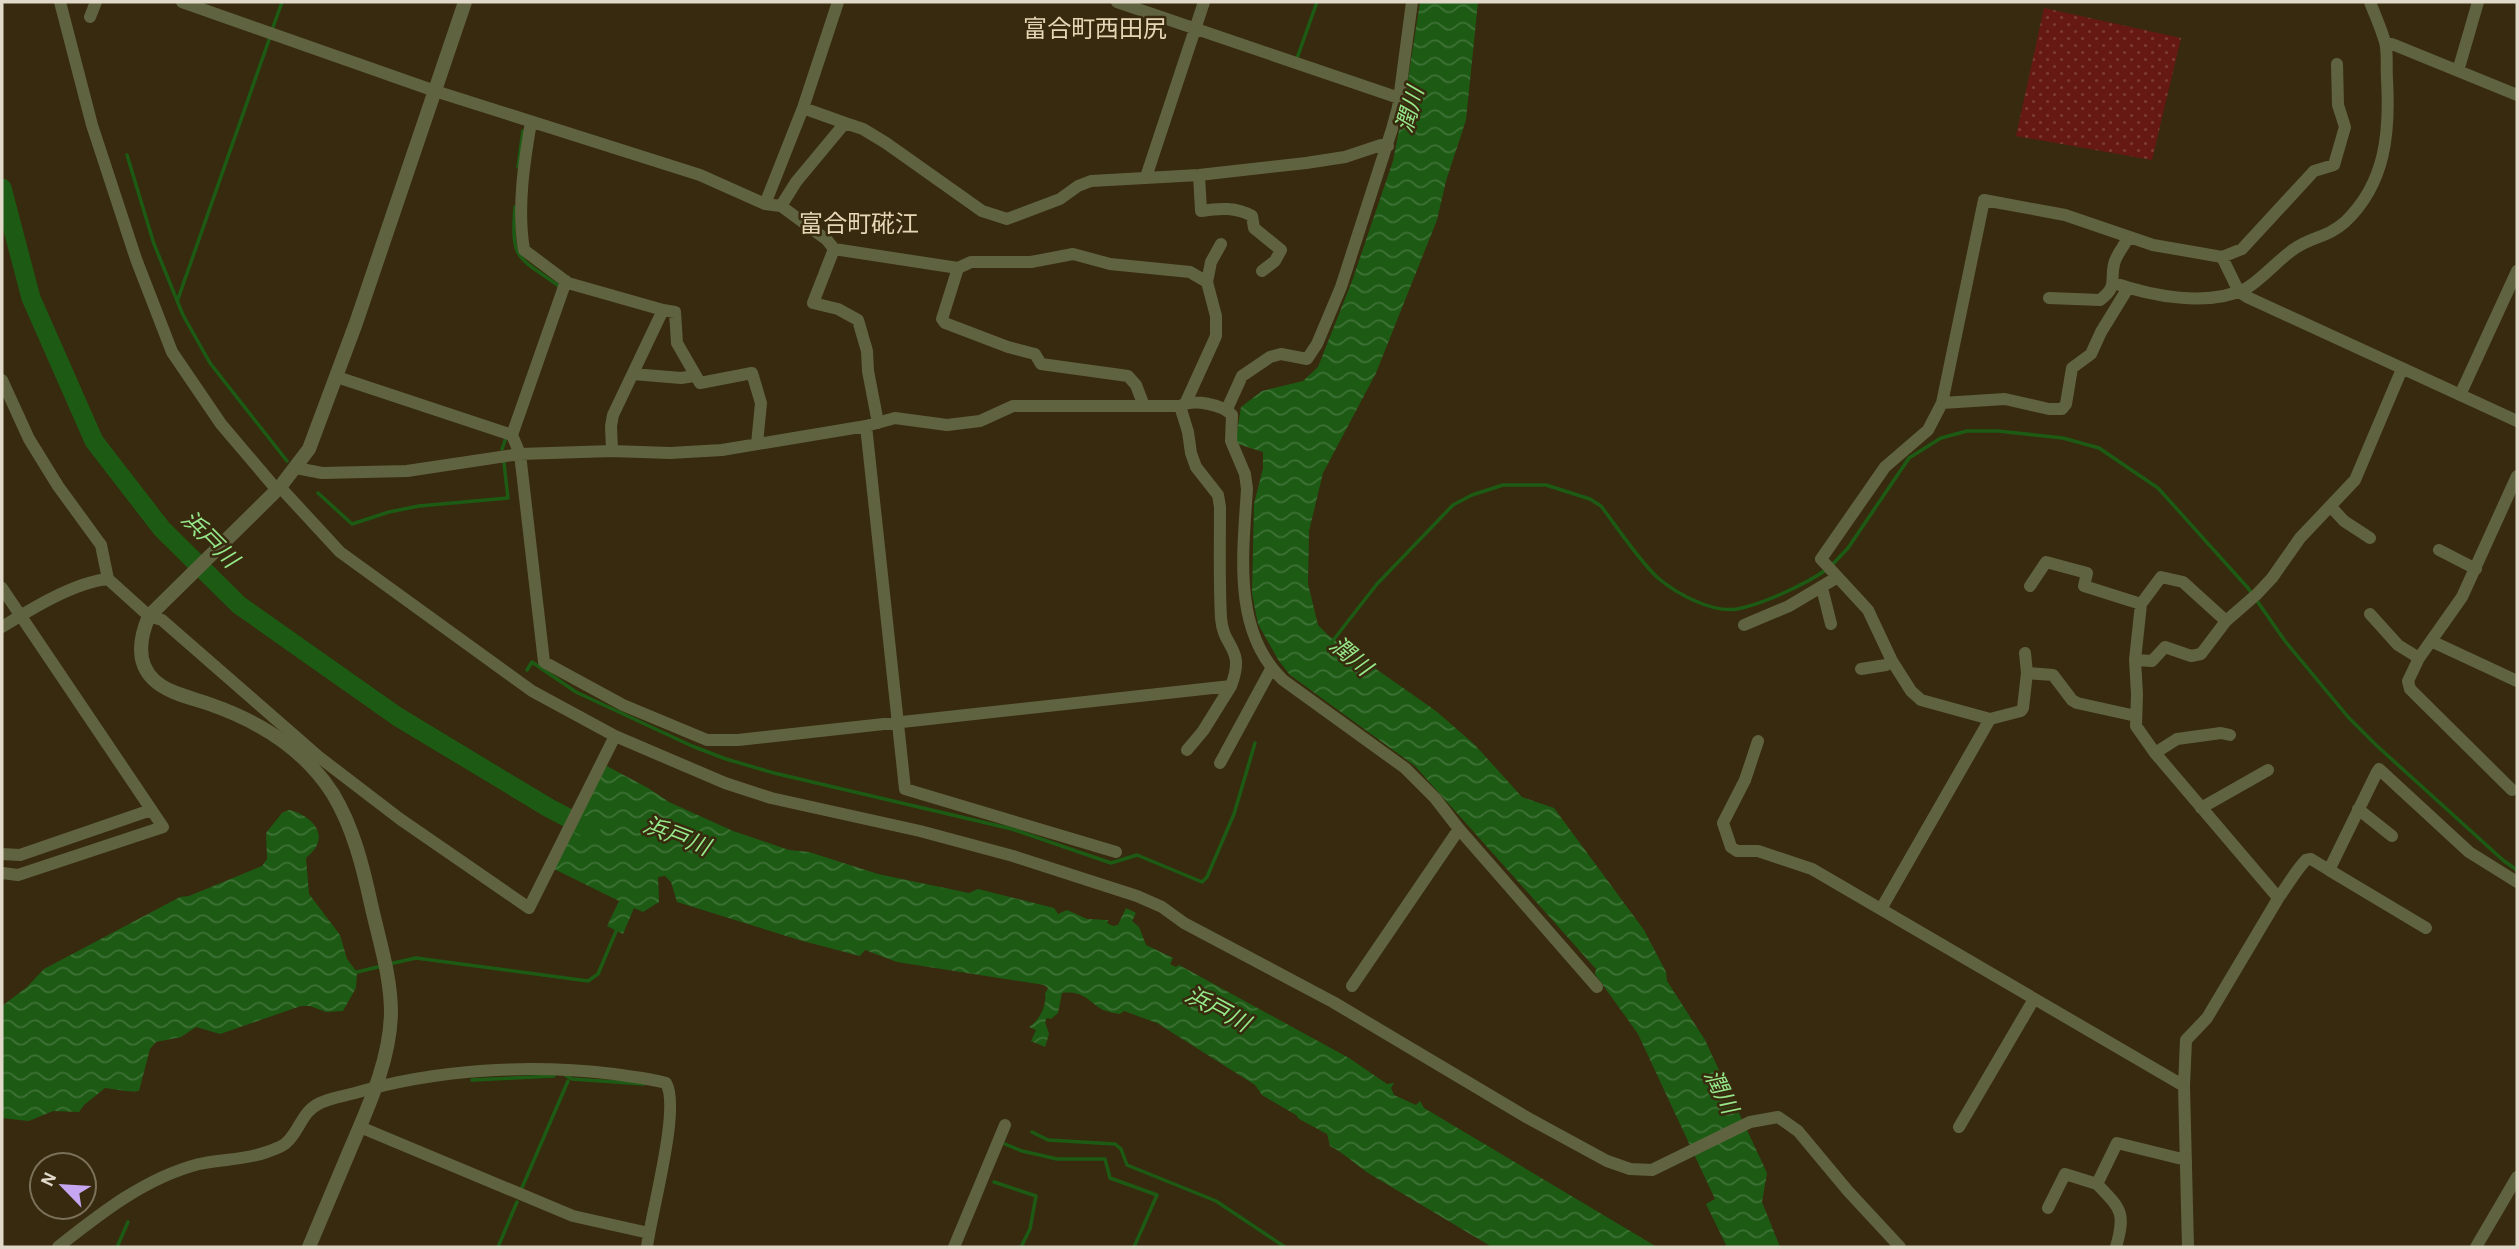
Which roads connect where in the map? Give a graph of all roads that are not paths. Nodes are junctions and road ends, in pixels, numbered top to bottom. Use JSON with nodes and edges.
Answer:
{"nodes":[{"id":1,"x":60,"y":2,"type":"edge"},
{"id":2,"x":96,"y":2,"type":"edge"},
{"id":3,"x":182,"y":2,"type":"edge"},
{"id":4,"x":465,"y":2,"type":"edge"},
{"id":5,"x":838,"y":2,"type":"edge"},
{"id":6,"x":1117,"y":2,"type":"edge"},
{"id":7,"x":1204,"y":2,"type":"edge"},
{"id":8,"x":1412,"y":2,"type":"edge"},
{"id":9,"x":2370,"y":2,"type":"edge"},
{"id":10,"x":2478,"y":2,"type":"edge"},
{"id":11,"x":90,"y":18,"type":"dead end"},
{"id":12,"x":1195,"y":29,"type":"junction"},
{"id":13,"x":2386,"y":44,"type":"junction"},
{"id":14,"x":2337,"y":64,"type":"dead end"},
{"id":15,"x":2458,"y":71,"type":"junction"},
{"id":16,"x":435,"y":90,"type":"junction"},
{"id":17,"x":2517,"y":95,"type":"edge"},
{"id":18,"x":1399,"y":98,"type":"junction"},
{"id":19,"x":803,"y":108,"type":"junction"},
{"id":20,"x":531,"y":121,"type":"junction"},
{"id":21,"x":845,"y":123,"type":"junction"},
{"id":22,"x":1388,"y":146,"type":"junction"},
{"id":23,"x":1199,"y":175,"type":"junction"},
{"id":24,"x":1146,"y":177,"type":"junction"},
{"id":25,"x":765,"y":204,"type":"junction"},
{"id":26,"x":781,"y":206,"type":"junction"},
{"id":27,"x":2128,"y":238,"type":"junction"},
{"id":28,"x":1221,"y":244,"type":"dead end"},
{"id":29,"x":834,"y":249,"type":"junction"},
{"id":30,"x":2221,"y":257,"type":"junction"},
{"id":31,"x":958,"y":268,"type":"junction"},
{"id":32,"x":1262,"y":271,"type":"dead end"},
{"id":33,"x":2517,"y":271,"type":"edge"},
{"id":34,"x":566,"y":281,"type":"junction"},
{"id":35,"x":1207,"y":282,"type":"junction"},
{"id":36,"x":2114,"y":283,"type":"junction"},
{"id":37,"x":2128,"y":288,"type":"junction"},
{"id":38,"x":2239,"y":292,"type":"junction"},
{"id":39,"x":2049,"y":298,"type":"dead end"},
{"id":40,"x":663,"y":310,"type":"junction"},
{"id":41,"x":2402,"y":369,"type":"junction"},
{"id":42,"x":633,"y":374,"type":"junction"},
{"id":43,"x":694,"y":376,"type":"junction"},
{"id":44,"x":337,"y":377,"type":"junction"},
{"id":45,"x":2,"y":380,"type":"edge"},
{"id":46,"x":2460,"y":395,"type":"junction"},
{"id":47,"x":1942,"y":402,"type":"junction"},
{"id":48,"x":1186,"y":403,"type":"junction"},
{"id":49,"x":1144,"y":406,"type":"junction"},
{"id":50,"x":1223,"y":408,"type":"junction"},
{"id":51,"x":2517,"y":421,"type":"edge"},
{"id":52,"x":872,"y":424,"type":"junction"},
{"id":53,"x":512,"y":435,"type":"junction"},
{"id":54,"x":757,"y":444,"type":"junction"},
{"id":55,"x":612,"y":450,"type":"junction"},
{"id":56,"x":520,"y":454,"type":"junction"},
{"id":57,"x":296,"y":468,"type":"junction"},
{"id":58,"x":2517,"y":476,"type":"edge"},
{"id":59,"x":278,"y":489,"type":"junction"},
{"id":60,"x":2331,"y":507,"type":"junction"},
{"id":61,"x":2370,"y":538,"type":"dead end"},
{"id":62,"x":2439,"y":550,"type":"dead end"},
{"id":63,"x":2476,"y":569,"type":"junction"},
{"id":64,"x":107,"y":575,"type":"junction"},
{"id":65,"x":1835,"y":575,"type":"junction"},
{"id":66,"x":2030,"y":586,"type":"dead end"},
{"id":67,"x":2,"y":588,"type":"edge"},
{"id":68,"x":1822,"y":588,"type":"junction"},
{"id":69,"x":2141,"y":604,"type":"junction"},
{"id":70,"x":2370,"y":614,"type":"dead end"},
{"id":71,"x":20,"y":616,"type":"junction"},
{"id":72,"x":149,"y":616,"type":"junction"},
{"id":73,"x":2226,"y":621,"type":"junction"},
{"id":74,"x":1831,"y":624,"type":"dead end"},
{"id":75,"x":1744,"y":625,"type":"dead end"},
{"id":76,"x":2,"y":627,"type":"edge"},
{"id":77,"x":2431,"y":641,"type":"junction"},
{"id":78,"x":2025,"y":653,"type":"dead end"},
{"id":79,"x":2419,"y":659,"type":"junction"},
{"id":80,"x":2135,"y":660,"type":"junction"},
{"id":81,"x":1892,"y":661,"type":"junction"},
{"id":82,"x":1861,"y":668,"type":"dead end"},
{"id":83,"x":1271,"y":669,"type":"junction"},
{"id":84,"x":2027,"y":673,"type":"junction"},
{"id":85,"x":2517,"y":681,"type":"edge"},
{"id":86,"x":1231,"y":686,"type":"junction"},
{"id":87,"x":2136,"y":716,"type":"junction"},
{"id":88,"x":1990,"y":719,"type":"junction"},
{"id":89,"x":898,"y":722,"type":"junction"},
{"id":90,"x":2230,"y":735,"type":"dead end"},
{"id":91,"x":615,"y":736,"type":"junction"},
{"id":92,"x":1758,"y":741,"type":"dead end"},
{"id":93,"x":1187,"y":750,"type":"dead end"},
{"id":94,"x":2155,"y":753,"type":"junction"},
{"id":95,"x":1220,"y":763,"type":"dead end"},
{"id":96,"x":2268,"y":771,"type":"dead end"},
{"id":97,"x":2512,"y":790,"type":"dead end"},
{"id":98,"x":2201,"y":808,"type":"junction"},
{"id":99,"x":151,"y":810,"type":"junction"},
{"id":100,"x":2358,"y":810,"type":"junction"},
{"id":101,"x":1459,"y":829,"type":"junction"},
{"id":102,"x":2392,"y":836,"type":"dead end"},
{"id":103,"x":1116,"y":852,"type":"dead end"},
{"id":104,"x":2,"y":854,"type":"edge"},
{"id":105,"x":2329,"y":870,"type":"junction"},
{"id":106,"x":2,"y":873,"type":"edge"},
{"id":107,"x":2517,"y":882,"type":"edge"},
{"id":108,"x":2279,"y":897,"type":"junction"},
{"id":109,"x":1881,"y":909,"type":"junction"},
{"id":110,"x":2426,"y":928,"type":"dead end"},
{"id":111,"x":1352,"y":986,"type":"dead end"},
{"id":112,"x":1597,"y":987,"type":"dead end"},
{"id":113,"x":2034,"y":999,"type":"junction"},
{"id":114,"x":2184,"y":1086,"type":"junction"},
{"id":115,"x":376,"y":1087,"type":"junction"},
{"id":116,"x":1005,"y":1125,"type":"dead end"},
{"id":117,"x":360,"y":1127,"type":"junction"},
{"id":118,"x":1959,"y":1128,"type":"dead end"},
{"id":119,"x":2186,"y":1160,"type":"junction"},
{"id":120,"x":2517,"y":1177,"type":"edge"},
{"id":121,"x":2097,"y":1184,"type":"junction"},
{"id":122,"x":2048,"y":1208,"type":"dead end"},
{"id":123,"x":649,"y":1233,"type":"junction"},
{"id":124,"x":58,"y":1247,"type":"edge"},
{"id":125,"x":309,"y":1247,"type":"edge"},
{"id":126,"x":647,"y":1247,"type":"edge"},
{"id":127,"x":954,"y":1247,"type":"edge"},
{"id":128,"x":1900,"y":1247,"type":"edge"},
{"id":129,"x":2116,"y":1247,"type":"edge"},
{"id":130,"x":2188,"y":1247,"type":"edge"},
{"id":131,"x":2476,"y":1247,"type":"edge"}],
"edges":[{"from":1,"to":59,"type":"street"},
{"from":2,"to":11,"type":"street"},
{"from":3,"to":16,"type":"street"},
{"from":4,"to":16,"type":"street"},
{"from":5,"to":19,"type":"street"},
{"from":6,"to":12,"type":"street"},
{"from":7,"to":12,"type":"street"},
{"from":8,"to":18,"type":"street"},
{"from":9,"to":13,"type":"street"},
{"from":10,"to":15,"type":"street"},
{"from":12,"to":18,"type":"street"},
{"from":12,"to":24,"type":"street"},
{"from":13,"to":15,"type":"street"},
{"from":13,"to":38,"type":"street"},
{"from":14,"to":30,"type":"street"},
{"from":15,"to":17,"type":"street"},
{"from":16,"to":20,"type":"street"},
{"from":16,"to":44,"type":"street"},
{"from":18,"to":22,"type":"street"},
{"from":19,"to":21,"type":"street"},
{"from":19,"to":25,"type":"street"},
{"from":20,"to":25,"type":"street"},
{"from":20,"to":34,"type":"street"},
{"from":21,"to":24,"type":"street"},
{"from":21,"to":26,"type":"street"},
{"from":22,"to":23,"type":"street"},
{"from":22,"to":50,"type":"street"},
{"from":23,"to":24,"type":"street"},
{"from":23,"to":32,"type":"street"},
{"from":25,"to":26,"type":"street"},
{"from":26,"to":29,"type":"street"},
{"from":27,"to":30,"type":"street"},
{"from":27,"to":36,"type":"street"},
{"from":27,"to":47,"type":"street"},
{"from":28,"to":35,"type":"street"},
{"from":29,"to":31,"type":"street"},
{"from":29,"to":52,"type":"street"},
{"from":30,"to":38,"type":"street"},
{"from":31,"to":35,"type":"street"},
{"from":31,"to":49,"type":"street"},
{"from":33,"to":46,"type":"street"},
{"from":34,"to":40,"type":"street"},
{"from":34,"to":53,"type":"street"},
{"from":35,"to":48,"type":"street"},
{"from":36,"to":37,"type":"street"},
{"from":36,"to":39,"type":"street"},
{"from":37,"to":38,"type":"street"},
{"from":37,"to":47,"type":"street"},
{"from":38,"to":41,"type":"street"},
{"from":40,"to":42,"type":"street"},
{"from":40,"to":43,"type":"street"},
{"from":41,"to":46,"type":"street"},
{"from":41,"to":60,"type":"street"},
{"from":42,"to":43,"type":"street"},
{"from":42,"to":55,"type":"street"},
{"from":43,"to":54,"type":"street"},
{"from":44,"to":53,"type":"street"},
{"from":44,"to":57,"type":"street"},
{"from":45,"to":64,"type":"street"},
{"from":46,"to":51,"type":"street"},
{"from":47,"to":65,"type":"street"},
{"from":48,"to":49,"type":"street"},
{"from":48,"to":50,"type":"street"},
{"from":48,"to":86,"type":"street"},
{"from":49,"to":52,"type":"street"},
{"from":50,"to":83,"type":"street"},
{"from":52,"to":54,"type":"street"},
{"from":52,"to":89,"type":"street"},
{"from":53,"to":56,"type":"street"},
{"from":54,"to":55,"type":"street"},
{"from":55,"to":56,"type":"street"},
{"from":56,"to":57,"type":"street"},
{"from":56,"to":89,"type":"street"},
{"from":57,"to":59,"type":"street"},
{"from":58,"to":63,"type":"street"},
{"from":59,"to":72,"type":"street"},
{"from":59,"to":91,"type":"street"},
{"from":60,"to":61,"type":"street"},
{"from":60,"to":73,"type":"street"},
{"from":62,"to":63,"type":"street"},
{"from":63,"to":77,"type":"street"},
{"from":64,"to":71,"type":"street"},
{"from":64,"to":72,"type":"street"},
{"from":65,"to":68,"type":"street"},
{"from":65,"to":81,"type":"street"},
{"from":66,"to":69,"type":"street"},
{"from":67,"to":71,"type":"street"},
{"from":68,"to":74,"type":"street"},
{"from":68,"to":75,"type":"street"},
{"from":69,"to":73,"type":"street"},
{"from":69,"to":80,"type":"street"},
{"from":70,"to":79,"type":"street"},
{"from":71,"to":76,"type":"street"},
{"from":71,"to":99,"type":"street"},
{"from":72,"to":91,"type":"street"},
{"from":72,"to":115,"type":"street"},
{"from":73,"to":80,"type":"street"},
{"from":77,"to":79,"type":"street"},
{"from":77,"to":85,"type":"street"},
{"from":78,"to":84,"type":"street"},
{"from":79,"to":97,"type":"street"},
{"from":80,"to":87,"type":"street"},
{"from":81,"to":82,"type":"street"},
{"from":81,"to":88,"type":"street"},
{"from":83,"to":95,"type":"street"},
{"from":83,"to":101,"type":"street"},
{"from":84,"to":87,"type":"street"},
{"from":84,"to":88,"type":"street"},
{"from":86,"to":89,"type":"street"},
{"from":86,"to":93,"type":"street"},
{"from":87,"to":94,"type":"street"},
{"from":88,"to":109,"type":"street"},
{"from":89,"to":103,"type":"street"},
{"from":90,"to":94,"type":"street"},
{"from":91,"to":128,"type":"street"},
{"from":92,"to":109,"type":"street"},
{"from":94,"to":98,"type":"street"},
{"from":96,"to":98,"type":"street"},
{"from":98,"to":108,"type":"street"},
{"from":99,"to":104,"type":"street"},
{"from":99,"to":106,"type":"street"},
{"from":100,"to":102,"type":"street"},
{"from":100,"to":105,"type":"street"},
{"from":100,"to":107,"type":"street"},
{"from":101,"to":111,"type":"street"},
{"from":101,"to":112,"type":"street"},
{"from":105,"to":108,"type":"street"},
{"from":105,"to":110,"type":"street"},
{"from":108,"to":114,"type":"street"},
{"from":109,"to":113,"type":"street"},
{"from":113,"to":114,"type":"street"},
{"from":113,"to":118,"type":"street"},
{"from":114,"to":119,"type":"street"},
{"from":115,"to":117,"type":"street"},
{"from":115,"to":123,"type":"street"},
{"from":115,"to":124,"type":"street"},
{"from":116,"to":127,"type":"street"},
{"from":117,"to":123,"type":"street"},
{"from":117,"to":125,"type":"street"},
{"from":119,"to":121,"type":"street"},
{"from":119,"to":130,"type":"street"},
{"from":120,"to":131,"type":"street"},
{"from":121,"to":122,"type":"street"},
{"from":121,"to":129,"type":"street"},
{"from":123,"to":126,"type":"street"}]}
